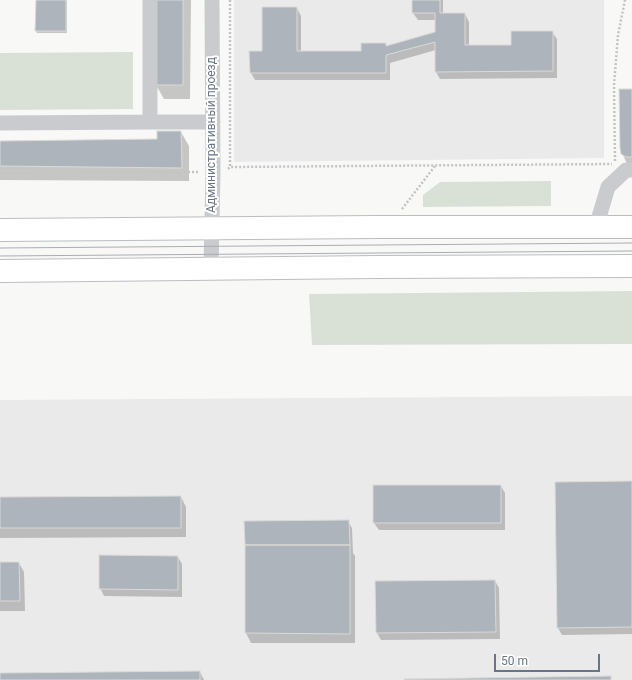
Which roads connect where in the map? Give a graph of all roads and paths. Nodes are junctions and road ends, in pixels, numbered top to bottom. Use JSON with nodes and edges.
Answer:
{"nodes":[{"id":1,"x":150,"y":0,"type":"edge"},
{"id":2,"x":212,"y":0,"type":"edge"},
{"id":3,"x":230,"y":0,"type":"edge"},
{"id":4,"x":626,"y":0,"type":"edge"},
{"id":5,"x":150,"y":122,"type":"junction"},
{"id":6,"x":213,"y":122,"type":"junction"},
{"id":7,"x":0,"y":123,"type":"edge"},
{"id":8,"x":434,"y":166,"type":"junction"},
{"id":9,"x":230,"y":167,"type":"junction"},
{"id":10,"x":632,"y":170,"type":"edge"},
{"id":11,"x":213,"y":172,"type":"junction"},
{"id":12,"x":0,"y":174,"type":"edge"},
{"id":13,"x":401,"y":210,"type":"dead end"},
{"id":14,"x":596,"y":227,"type":"junction"},
{"id":15,"x":632,"y":227,"type":"edge"},
{"id":16,"x":211,"y":228,"type":"junction"},
{"id":17,"x":0,"y":230,"type":"edge"},
{"id":18,"x":632,"y":266,"type":"edge"},
{"id":19,"x":212,"y":269,"type":"junction"},
{"id":20,"x":0,"y":271,"type":"edge"}],
"edges":[{"from":1,"to":5,"type":"street"},
{"from":2,"to":6,"type":"street","name":"Административный проезд"},
{"from":3,"to":9,"type":"path"},
{"from":4,"to":8,"type":"path"},
{"from":5,"to":6,"type":"street"},
{"from":5,"to":7,"type":"street"},
{"from":6,"to":11,"type":"street","name":"Административный проезд"},
{"from":8,"to":9,"type":"path"},
{"from":8,"to":13,"type":"path"},
{"from":9,"to":11,"type":"path"},
{"from":10,"to":14,"type":"street"},
{"from":11,"to":12,"type":"path"},
{"from":11,"to":16,"type":"street","name":"Административный проезд"},
{"from":14,"to":15,"type":"highway"},
{"from":14,"to":16,"type":"highway"},
{"from":16,"to":17,"type":"highway"},
{"from":16,"to":19,"type":"street","name":"Административный проезд"},
{"from":18,"to":19,"type":"highway"},
{"from":19,"to":20,"type":"highway"}]}
